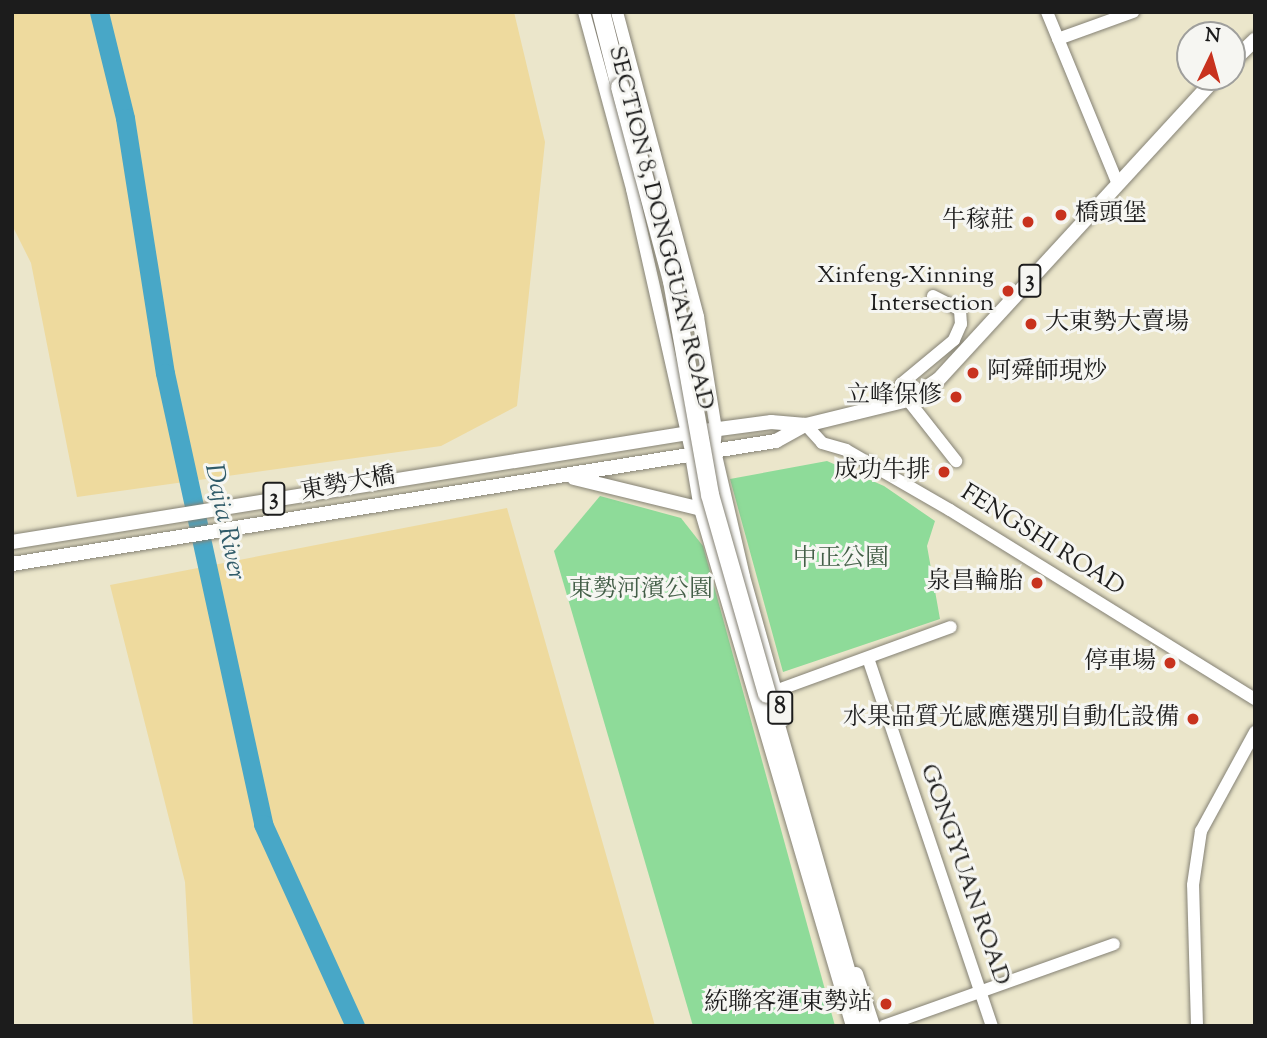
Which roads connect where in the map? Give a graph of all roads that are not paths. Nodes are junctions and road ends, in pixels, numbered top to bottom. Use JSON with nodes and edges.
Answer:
{"nodes":[{"id":1,"x":584,"y":12,"type":"edge"},
{"id":2,"x":601,"y":12,"type":"edge"},
{"id":3,"x":617,"y":12,"type":"edge"},
{"id":4,"x":1047,"y":12,"type":"edge"},
{"id":5,"x":1133,"y":12,"type":"edge"},
{"id":6,"x":1058,"y":39,"type":"junction"},
{"id":7,"x":1204,"y":91,"type":"edge"},
{"id":8,"x":1118,"y":184,"type":"junction"},
{"id":9,"x":933,"y":296,"type":"dead end"},
{"id":10,"x":908,"y":400,"type":"junction"},
{"id":11,"x":806,"y":425,"type":"junction"},
{"id":12,"x":716,"y":429,"type":"junction"},
{"id":13,"x":689,"y":433,"type":"junction"},
{"id":14,"x":715,"y":451,"type":"junction"},
{"id":15,"x":692,"y":455,"type":"junction"},
{"id":16,"x":956,"y":460,"type":"dead end"},
{"id":17,"x":566,"y":476,"type":"junction"},
{"id":18,"x":701,"y":509,"type":"junction"},
{"id":19,"x":12,"y":542,"type":"edge"},
{"id":20,"x":12,"y":564,"type":"edge"},
{"id":21,"x":743,"y":577,"type":"junction"},
{"id":22,"x":723,"y":583,"type":"junction"},
{"id":23,"x":951,"y":627,"type":"dead end"},
{"id":24,"x":869,"y":658,"type":"junction"},
{"id":25,"x":771,"y":692,"type":"junction"},
{"id":26,"x":1255,"y":699,"type":"edge"},
{"id":27,"x":1255,"y":732,"type":"edge"},
{"id":28,"x":1114,"y":944,"type":"dead end"},
{"id":29,"x":981,"y":993,"type":"junction"},
{"id":30,"x":857,"y":1007,"type":"junction"},
{"id":31,"x":855,"y":1026,"type":"edge"},
{"id":32,"x":872,"y":1026,"type":"edge"},
{"id":33,"x":884,"y":1026,"type":"edge"},
{"id":34,"x":992,"y":1026,"type":"edge"},
{"id":35,"x":1197,"y":1026,"type":"edge"}],
"edges":[{"from":1,"to":13,"type":"street","name":"SECTION 8, DONGGUAN ROAD"},
{"from":2,"to":25,"type":"highway","bridge":true},
{"from":3,"to":12,"type":"street","name":"SECTION 8, DONGGUAN ROAD"},
{"from":4,"to":6,"type":"street"},
{"from":5,"to":6,"type":"street"},
{"from":6,"to":8,"type":"street"},
{"from":7,"to":8,"type":"main road","number":"3"},
{"from":8,"to":10,"type":"main road","number":"3"},
{"from":9,"to":10,"type":"street"},
{"from":10,"to":11,"type":"main road","number":"3"},
{"from":10,"to":16,"type":"street"},
{"from":11,"to":12,"type":"main road","number":"3"},
{"from":11,"to":14,"type":"main road","number":"3"},
{"from":11,"to":26,"type":"street","name":"FENGSHI ROAD"},
{"from":12,"to":13,"type":"main road","number":"3"},
{"from":12,"to":14,"type":"street","name":"SECTION 8, DONGGUAN ROAD"},
{"from":13,"to":15,"type":"street","name":"SECTION 8, DONGGUAN ROAD"},
{"from":13,"to":19,"type":"main road","name":"東勢大橋","number":"3"},
{"from":14,"to":15,"type":"main road","number":"3"},
{"from":14,"to":21,"type":"main road","number":"8"},
{"from":15,"to":17,"type":"main road","name":"東勢大橋","number":"3"},
{"from":15,"to":18,"type":"main road","number":"8"},
{"from":17,"to":18,"type":"main road"},
{"from":17,"to":20,"type":"main road","name":"東勢大橋","number":"3"},
{"from":18,"to":22,"type":"main road","number":"8"},
{"from":21,"to":22,"type":"main road"},
{"from":21,"to":25,"type":"main road","number":"8"},
{"from":22,"to":31,"type":"main road","number":"8"},
{"from":23,"to":24,"type":"street"},
{"from":24,"to":25,"type":"street"},
{"from":24,"to":29,"type":"street","name":"GONGYUAN ROAD"},
{"from":25,"to":30,"type":"highway"},
{"from":25,"to":32,"type":"main road","number":"8"},
{"from":27,"to":35,"type":"street"},
{"from":28,"to":29,"type":"street"},
{"from":29,"to":33,"type":"street"},
{"from":29,"to":34,"type":"street","name":"GONGYUAN ROAD"},
{"from":30,"to":31,"type":"highway"},
{"from":30,"to":32,"type":"highway"}]}
